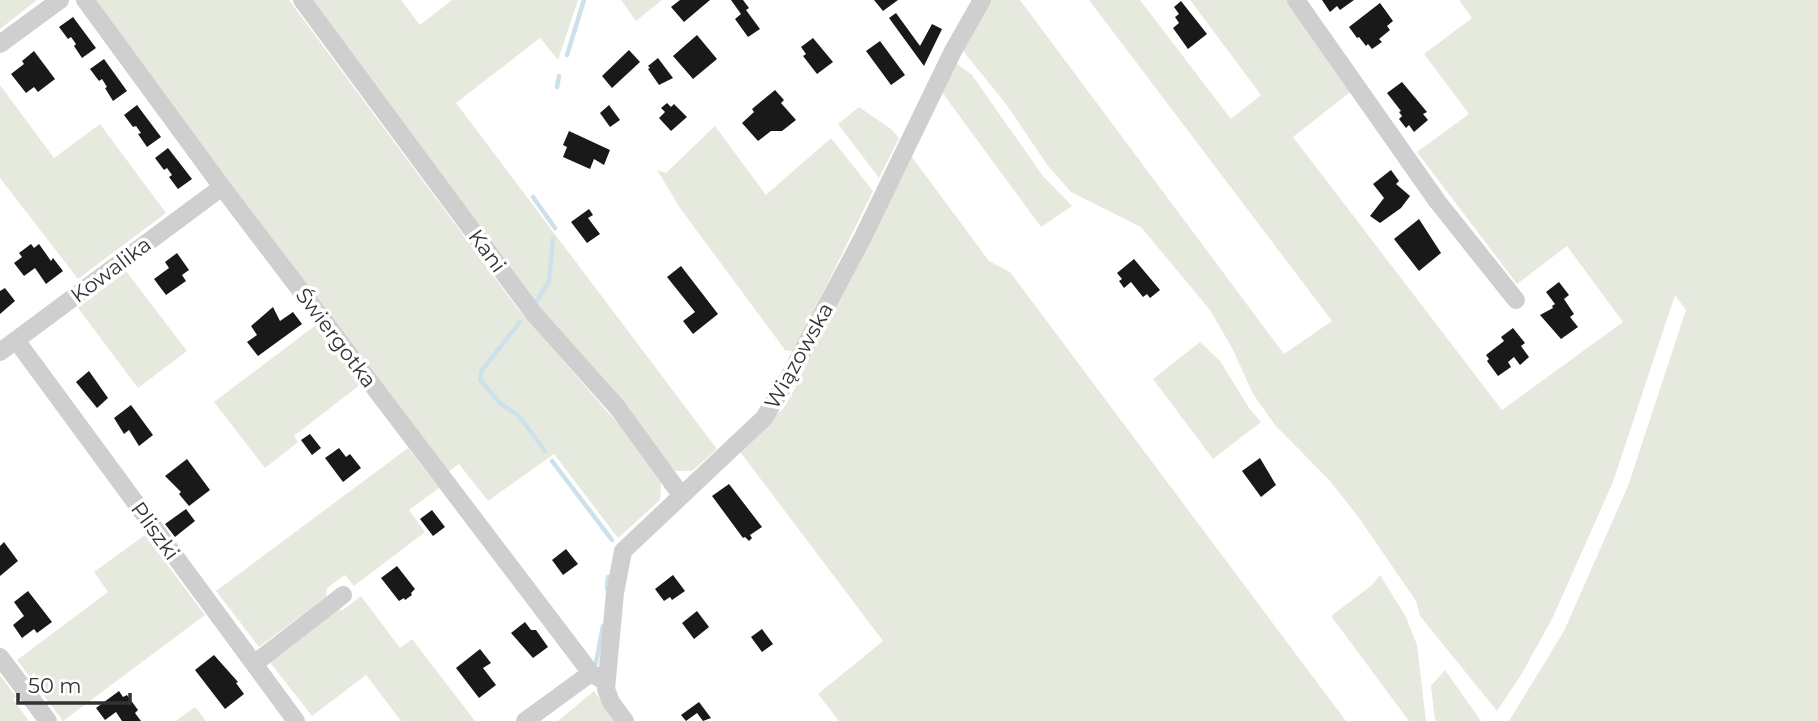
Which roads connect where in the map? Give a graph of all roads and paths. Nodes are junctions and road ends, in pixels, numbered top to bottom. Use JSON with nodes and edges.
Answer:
{"nodes":[{"id":1,"x":60,"y":0,"type":"edge"},
{"id":2,"x":85,"y":0,"type":"edge"},
{"id":3,"x":302,"y":0,"type":"edge"},
{"id":4,"x":982,"y":0,"type":"edge"},
{"id":5,"x":1296,"y":0,"type":"edge"},
{"id":6,"x":0,"y":44,"type":"edge"},
{"id":7,"x":222,"y":187,"type":"junction"},
{"id":8,"x":1516,"y":300,"type":"dead end"},
{"id":9,"x":16,"y":340,"type":"junction"},
{"id":10,"x":0,"y":352,"type":"edge"},
{"id":11,"x":681,"y":495,"type":"junction"},
{"id":12,"x":343,"y":595,"type":"dead end"},
{"id":13,"x":0,"y":657,"type":"edge"},
{"id":14,"x":254,"y":664,"type":"junction"},
{"id":15,"x":599,"y":678,"type":"junction"},
{"id":16,"x":48,"y":721,"type":"edge"},
{"id":17,"x":296,"y":721,"type":"edge"},
{"id":18,"x":525,"y":721,"type":"edge"},
{"id":19,"x":625,"y":721,"type":"edge"}],
"edges":[{"from":1,"to":6,"type":"street"},
{"from":2,"to":7,"type":"street","name":"Świergotka"},
{"from":3,"to":11,"type":"street","name":"Kani"},
{"from":4,"to":11,"type":"street","name":"Wiązowska"},
{"from":5,"to":8,"type":"street"},
{"from":7,"to":9,"type":"street","name":"Kowalika"},
{"from":7,"to":15,"type":"street","name":"Świergotka"},
{"from":9,"to":10,"type":"street","name":"Kowalika"},
{"from":9,"to":14,"type":"street","name":"Pliszki"},
{"from":11,"to":15,"type":"street","name":"Wiązowska"},
{"from":12,"to":14,"type":"street"},
{"from":13,"to":16,"type":"street"},
{"from":14,"to":17,"type":"street","name":"Pliszki"},
{"from":15,"to":18,"type":"street"},
{"from":15,"to":19,"type":"street","name":"Wiązowska"}]}
